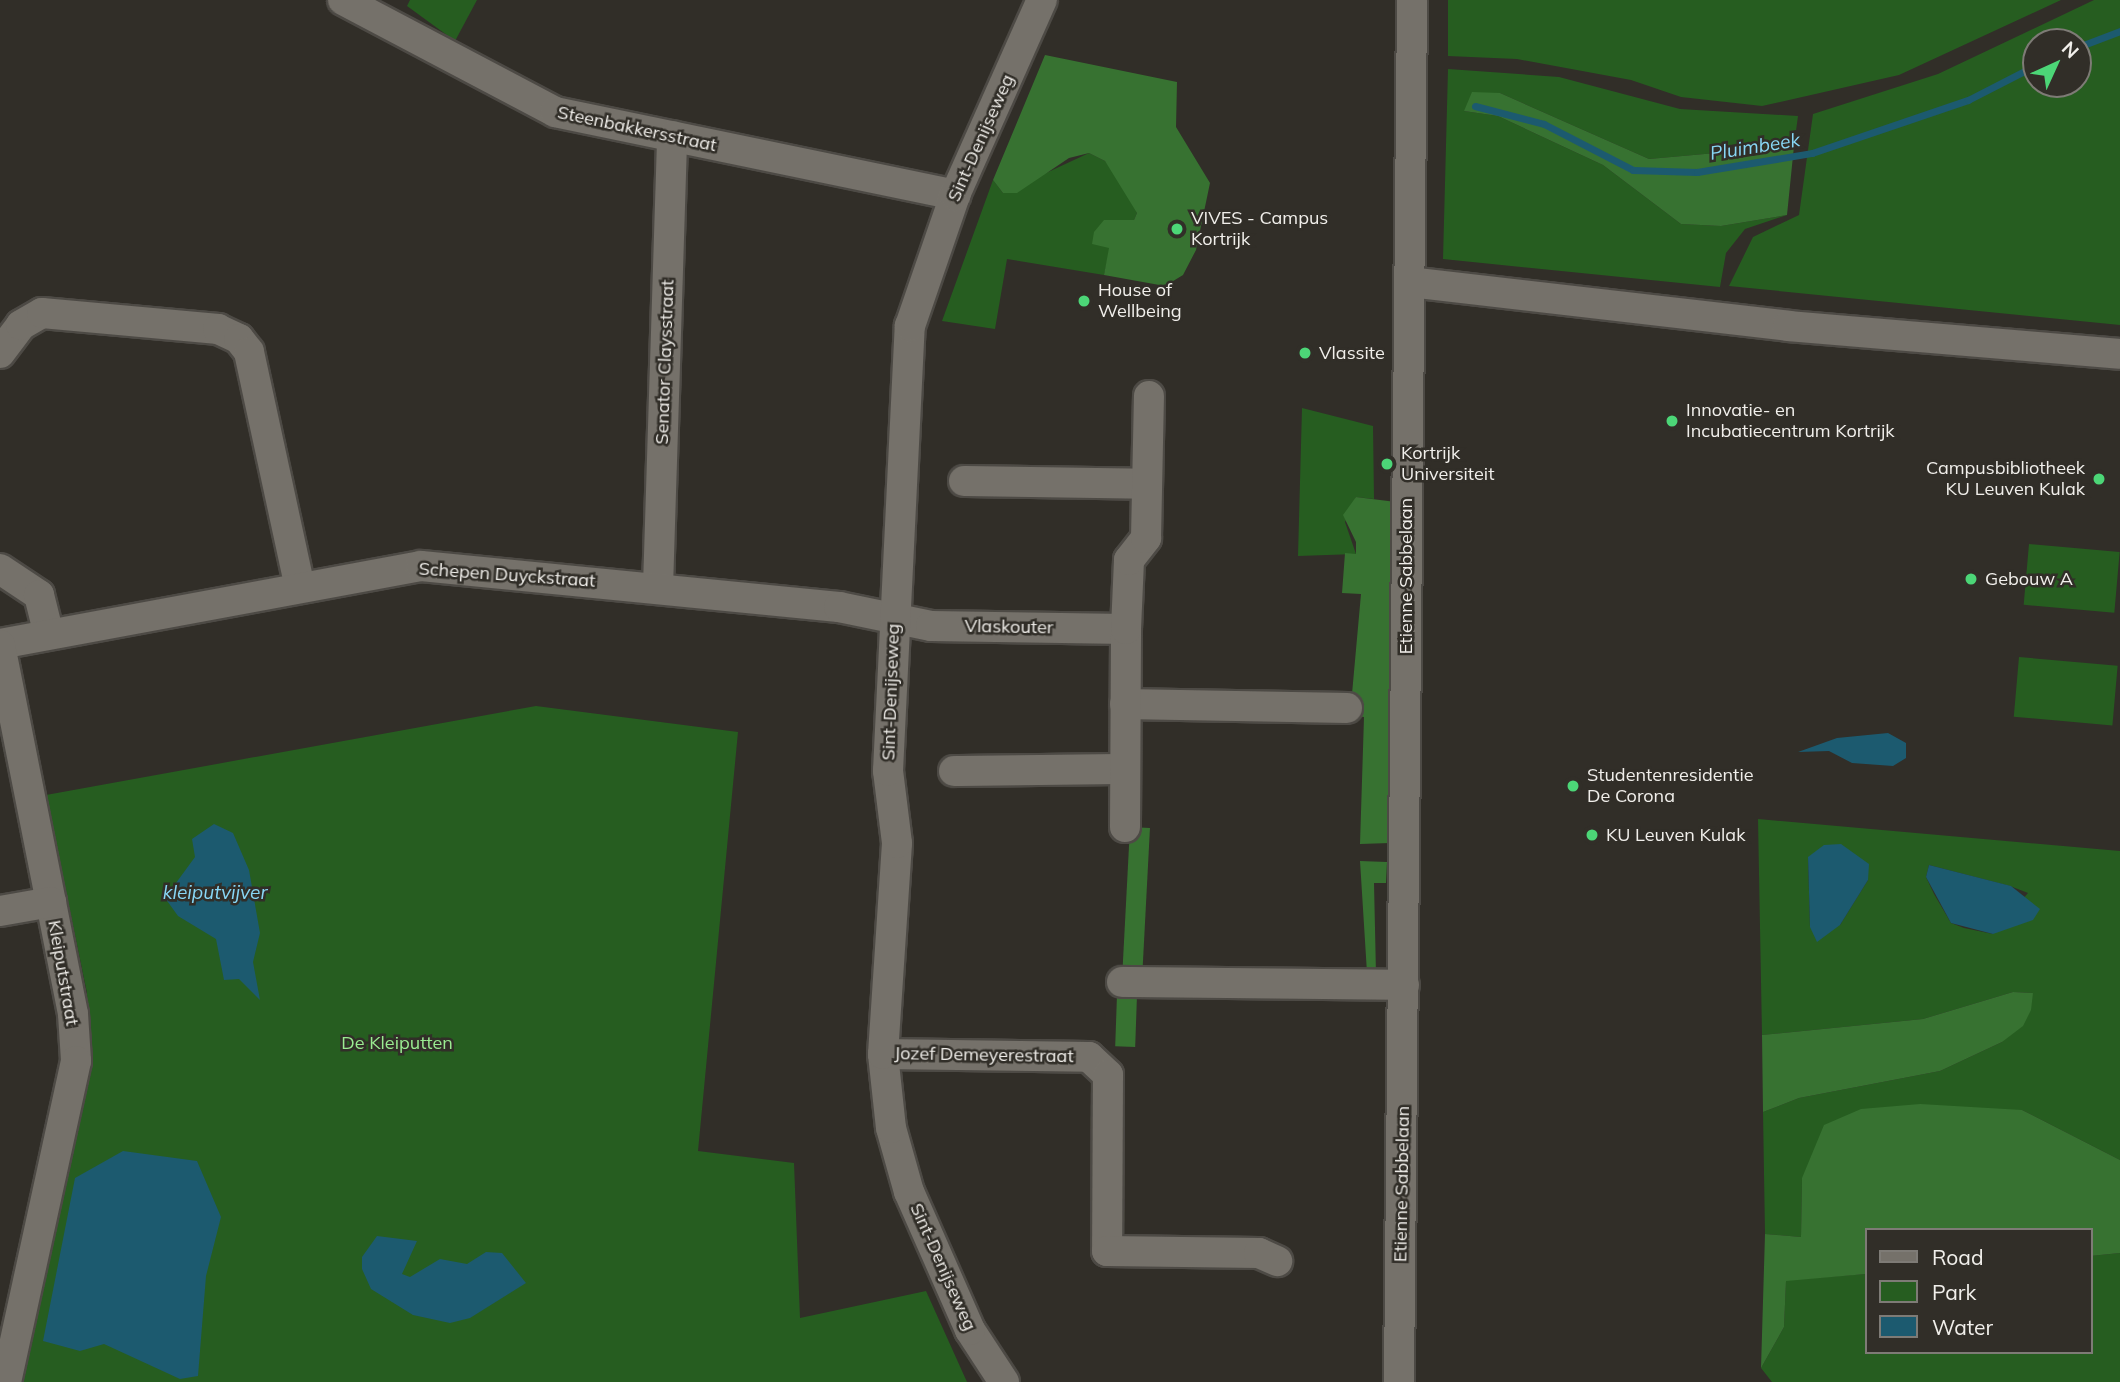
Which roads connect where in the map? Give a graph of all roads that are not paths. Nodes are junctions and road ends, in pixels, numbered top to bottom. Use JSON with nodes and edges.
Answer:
{"nodes":[{"id":1,"x":343,"y":0,"type":"edge"},
{"id":2,"x":1042,"y":0,"type":"edge"},
{"id":3,"x":1412,"y":0,"type":"edge"},
{"id":4,"x":671,"y":136,"type":"junction"},
{"id":5,"x":954,"y":195,"type":"junction"},
{"id":6,"x":1410,"y":282,"type":"junction"},
{"id":7,"x":0,"y":353,"type":"edge"},
{"id":8,"x":2120,"y":354,"type":"edge"},
{"id":9,"x":1149,"y":396,"type":"dead end"},
{"id":10,"x":964,"y":481,"type":"dead end"},
{"id":11,"x":1147,"y":484,"type":"junction"},
{"id":12,"x":0,"y":569,"type":"edge"},
{"id":13,"x":658,"y":587,"type":"junction"},
{"id":14,"x":300,"y":588,"type":"junction"},
{"id":15,"x":894,"y":618,"type":"junction"},
{"id":16,"x":1126,"y":629,"type":"junction"},
{"id":17,"x":48,"y":632,"type":"junction"},
{"id":18,"x":0,"y":645,"type":"edge"},
{"id":19,"x":1125,"y":704,"type":"junction"},
{"id":20,"x":1347,"y":708,"type":"dead end"},
{"id":21,"x":1124,"y":769,"type":"junction"},
{"id":22,"x":954,"y":771,"type":"dead end"},
{"id":23,"x":1125,"y":827,"type":"dead end"},
{"id":24,"x":51,"y":902,"type":"junction"},
{"id":25,"x":0,"y":911,"type":"edge"},
{"id":26,"x":1122,"y":982,"type":"dead end"},
{"id":27,"x":1404,"y":985,"type":"junction"},
{"id":28,"x":883,"y":1054,"type":"junction"},
{"id":29,"x":1277,"y":1261,"type":"dead end"},
{"id":30,"x":0,"y":1380,"type":"edge"},
{"id":31,"x":6,"y":1382,"type":"edge"},
{"id":32,"x":1004,"y":1382,"type":"edge"},
{"id":33,"x":1399,"y":1382,"type":"edge"}],
"edges":[{"from":1,"to":4,"type":"street","name":"Steenbakkersstraat"},
{"from":2,"to":5,"type":"street","name":"Sint-Denijseweg"},
{"from":3,"to":6,"type":"street","name":"Etienne Sabbelaan"},
{"from":4,"to":5,"type":"street","name":"Steenbakkersstraat"},
{"from":4,"to":13,"type":"street","name":"Senator Claysstraat"},
{"from":5,"to":15,"type":"street","name":"Sint-Denijseweg"},
{"from":6,"to":8,"type":"street"},
{"from":6,"to":27,"type":"street","name":"Etienne Sabbelaan"},
{"from":7,"to":14,"type":"street"},
{"from":9,"to":11,"type":"street"},
{"from":10,"to":11,"type":"street"},
{"from":11,"to":16,"type":"street"},
{"from":12,"to":17,"type":"street"},
{"from":13,"to":14,"type":"street","name":"Schepen Duyckstraat"},
{"from":13,"to":15,"type":"street","name":"Schepen Duyckstraat"},
{"from":14,"to":17,"type":"street","name":"Schepen Duyckstraat"},
{"from":15,"to":16,"type":"street","name":"Vlaskouter"},
{"from":15,"to":28,"type":"street","name":"Sint-Denijseweg"},
{"from":16,"to":19,"type":"street"},
{"from":17,"to":18,"type":"street","name":"Schepen Duyckstraat"},
{"from":18,"to":24,"type":"street","name":"Kleiputstraat"},
{"from":19,"to":20,"type":"street"},
{"from":19,"to":21,"type":"street"},
{"from":21,"to":22,"type":"street"},
{"from":21,"to":23,"type":"street"},
{"from":24,"to":25,"type":"street"},
{"from":24,"to":31,"type":"street","name":"Kleiputstraat"},
{"from":26,"to":27,"type":"street"},
{"from":27,"to":33,"type":"street","name":"Etienne Sabbelaan"},
{"from":28,"to":29,"type":"street","name":"Jozef Demeyerestraat"},
{"from":28,"to":32,"type":"street","name":"Sint-Denijseweg"},
{"from":30,"to":31,"type":"street"}]}
